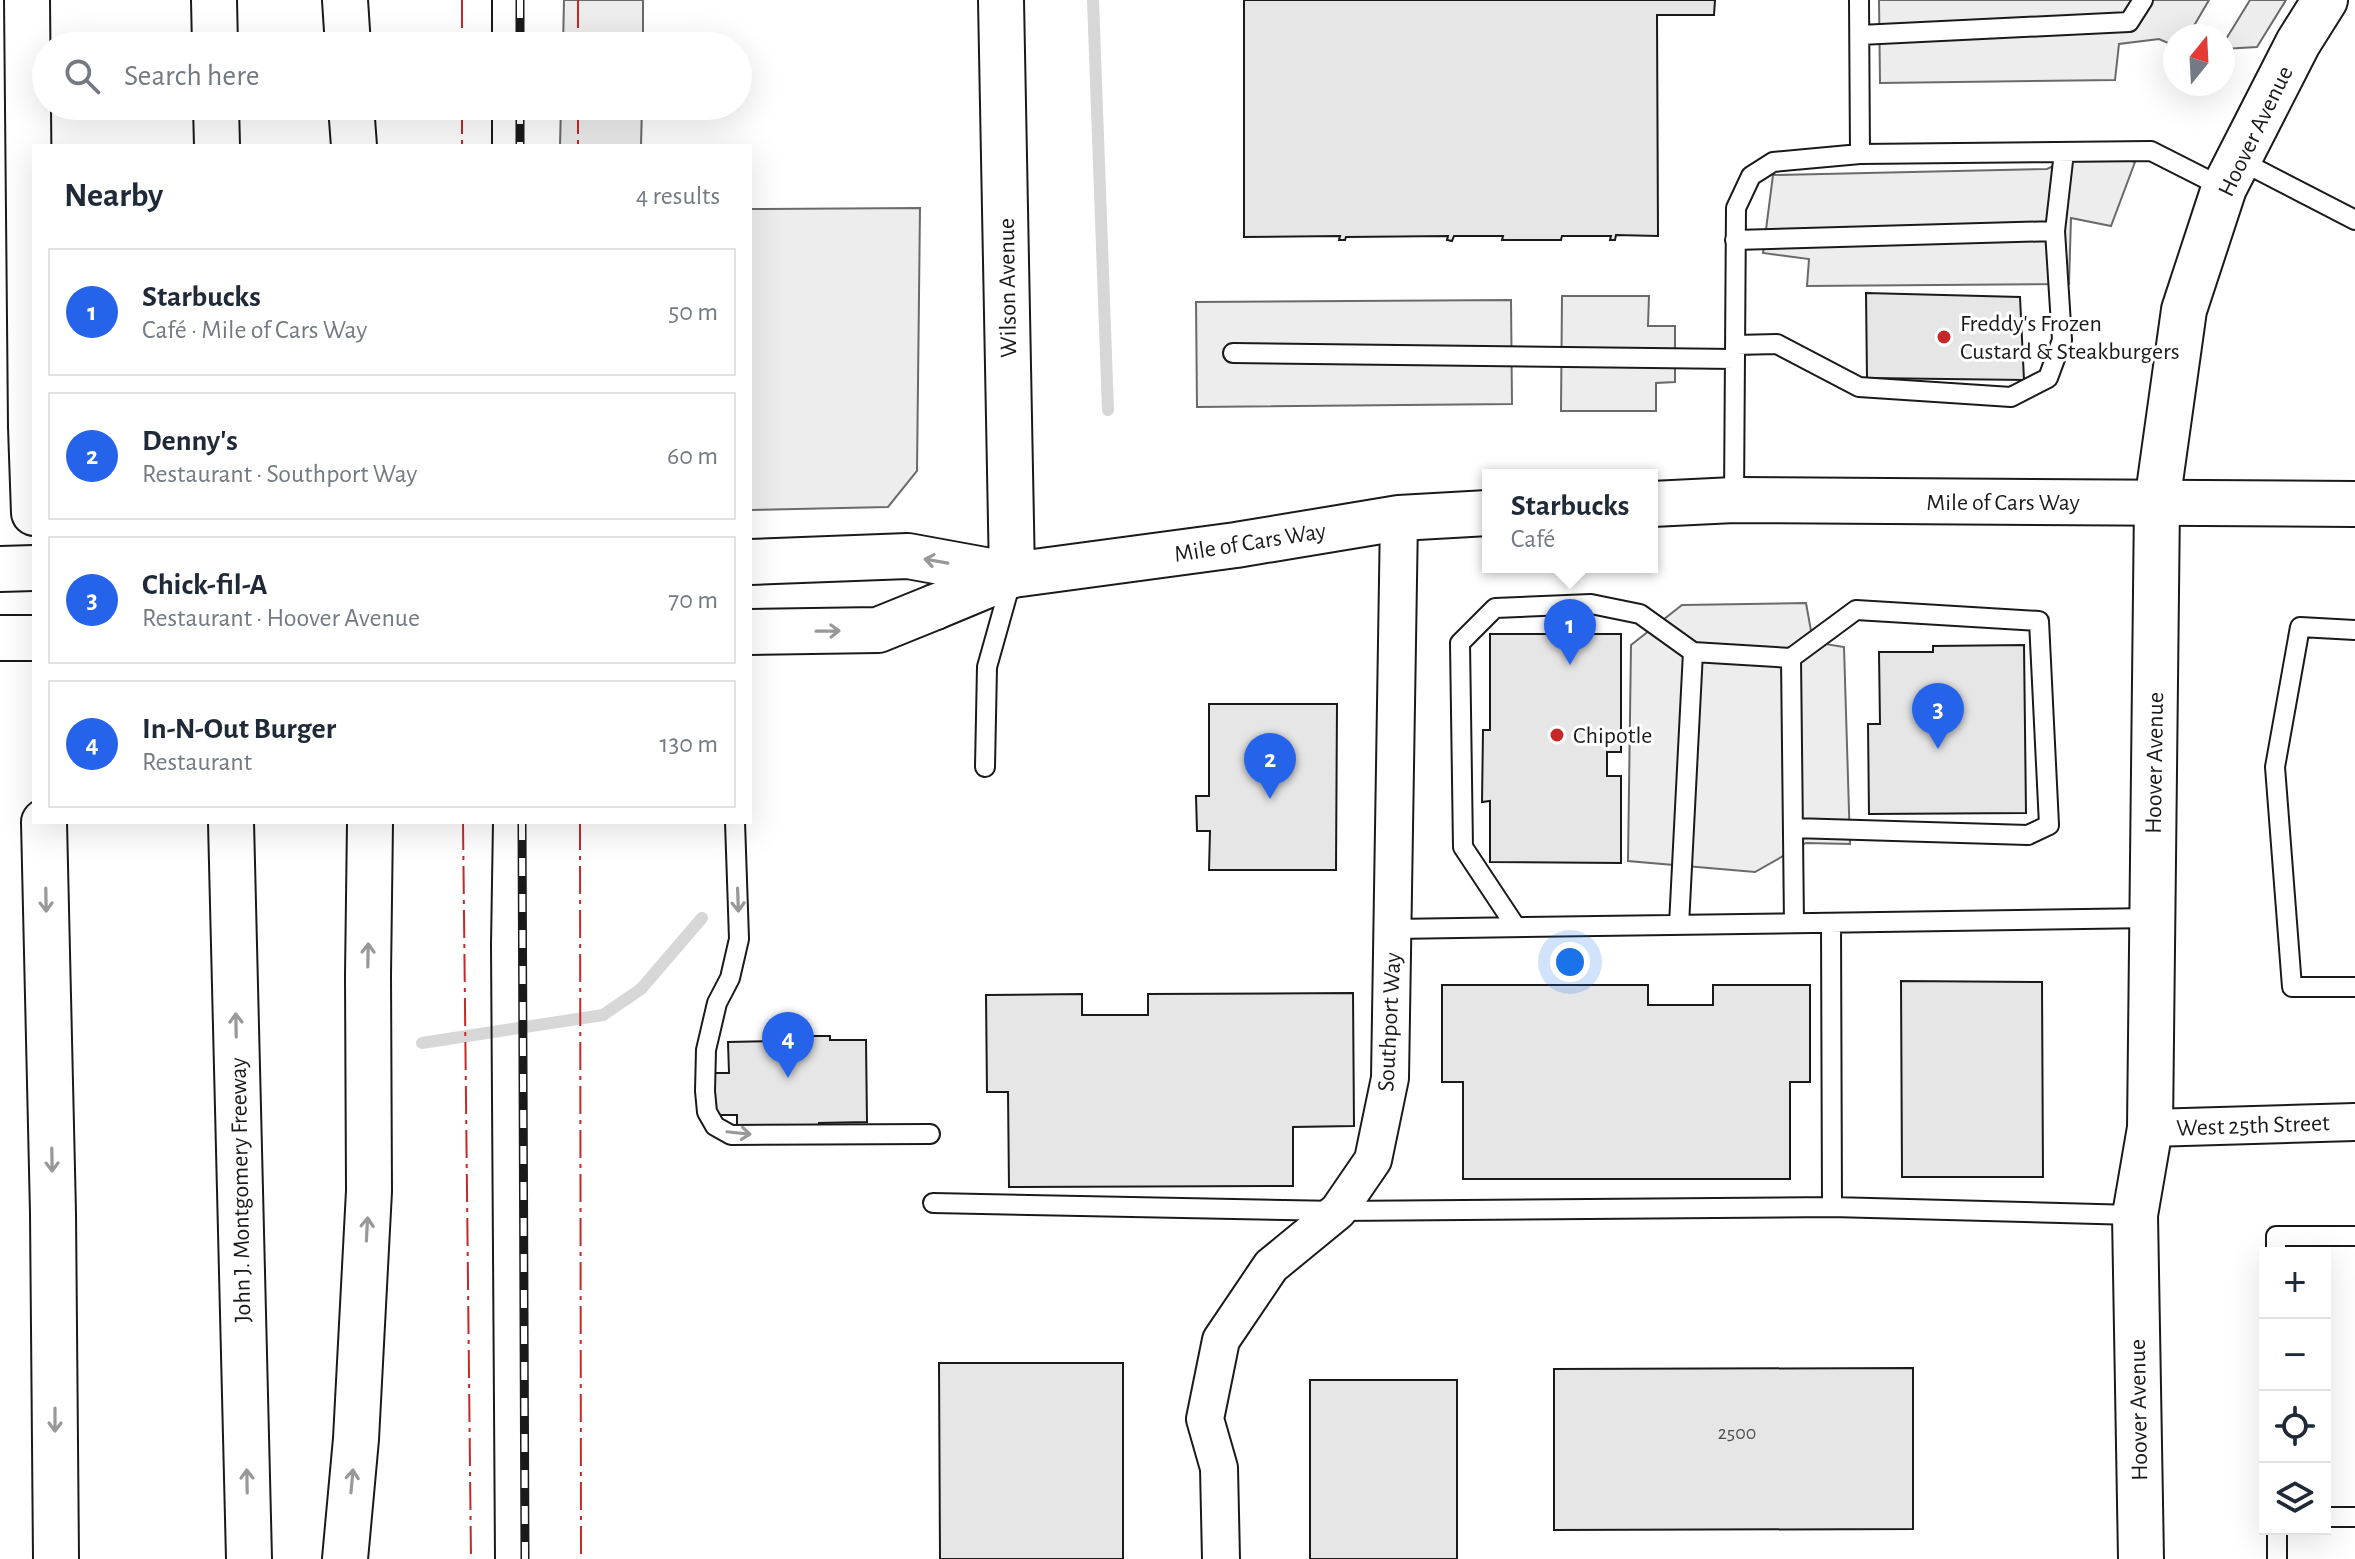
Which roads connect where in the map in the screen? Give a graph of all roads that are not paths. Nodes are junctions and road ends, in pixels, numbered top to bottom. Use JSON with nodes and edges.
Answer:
{"nodes":[{"id":1,"x":27,"y":0,"type":"edge"},
{"id":2,"x":214,"y":0,"type":"edge"},
{"id":3,"x":345,"y":0,"type":"edge"},
{"id":4,"x":1001,"y":0,"type":"edge"},
{"id":5,"x":1859,"y":0,"type":"edge"},
{"id":6,"x":2143,"y":0,"type":"edge"},
{"id":7,"x":2325,"y":0,"type":"edge"},
{"id":8,"x":215,"y":32,"type":"edge"},
{"id":9,"x":347,"y":32,"type":"edge"},
{"id":10,"x":1860,"y":35,"type":"junction"},
{"id":11,"x":216,"y":120,"type":"edge"},
{"id":12,"x":352,"y":120,"type":"edge"},
{"id":13,"x":217,"y":144,"type":"edge"},
{"id":14,"x":354,"y":144,"type":"edge"},
{"id":15,"x":2064,"y":152,"type":"junction"},
{"id":16,"x":1860,"y":154,"type":"junction"},
{"id":17,"x":2231,"y":174,"type":"junction"},
{"id":18,"x":2355,"y":220,"type":"edge"},
{"id":19,"x":2055,"y":231,"type":"junction"},
{"id":20,"x":1735,"y":240,"type":"junction"},
{"id":21,"x":1735,"y":352,"type":"junction"},
{"id":22,"x":1233,"y":353,"type":"dead end"},
{"id":23,"x":32,"y":456,"type":"edge"},
{"id":24,"x":1734,"y":500,"type":"junction"},
{"id":25,"x":2157,"y":503,"type":"junction"},
{"id":26,"x":1658,"y":504,"type":"edge"},
{"id":27,"x":2355,"y":504,"type":"edge"},
{"id":28,"x":1482,"y":513,"type":"edge"},
{"id":29,"x":1399,"y":518,"type":"junction"},
{"id":30,"x":752,"y":562,"type":"edge"},
{"id":31,"x":32,"y":568,"type":"edge"},
{"id":32,"x":0,"y":569,"type":"edge"},
{"id":33,"x":1012,"y":575,"type":"junction"},
{"id":34,"x":2355,"y":630,"type":"edge"},
{"id":35,"x":752,"y":632,"type":"edge"},
{"id":36,"x":0,"y":638,"type":"edge"},
{"id":37,"x":32,"y":638,"type":"edge"},
{"id":38,"x":1693,"y":652,"type":"junction"},
{"id":39,"x":1791,"y":658,"type":"junction"},
{"id":40,"x":985,"y":767,"type":"dead end"},
{"id":41,"x":44,"y":824,"type":"edge"},
{"id":42,"x":231,"y":824,"type":"edge"},
{"id":43,"x":370,"y":824,"type":"edge"},
{"id":44,"x":735,"y":824,"type":"edge"},
{"id":45,"x":1793,"y":828,"type":"junction"},
{"id":46,"x":2152,"y":918,"type":"junction"},
{"id":47,"x":1794,"y":923,"type":"junction"},
{"id":48,"x":1831,"y":923,"type":"junction"},
{"id":49,"x":1679,"y":925,"type":"junction"},
{"id":50,"x":1516,"y":927,"type":"junction"},
{"id":51,"x":1393,"y":929,"type":"junction"},
{"id":52,"x":2355,"y":987,"type":"edge"},
{"id":53,"x":2355,"y":1122,"type":"edge"},
{"id":54,"x":2150,"y":1128,"type":"junction"},
{"id":55,"x":930,"y":1134,"type":"dead end"},
{"id":56,"x":933,"y":1203,"type":"dead end"},
{"id":57,"x":1832,"y":1207,"type":"junction"},
{"id":58,"x":1338,"y":1211,"type":"junction"},
{"id":59,"x":2135,"y":1215,"type":"junction"},
{"id":60,"x":2355,"y":1236,"type":"edge"},
{"id":61,"x":2276,"y":1247,"type":"edge"},
{"id":62,"x":2331,"y":1517,"type":"edge"},
{"id":63,"x":2355,"y":1517,"type":"edge"},
{"id":64,"x":2277,"y":1535,"type":"edge"},
{"id":65,"x":56,"y":1559,"type":"edge"},
{"id":66,"x":249,"y":1559,"type":"edge"},
{"id":67,"x":345,"y":1559,"type":"edge"},
{"id":68,"x":1221,"y":1559,"type":"edge"},
{"id":69,"x":2141,"y":1559,"type":"edge"},
{"id":70,"x":2277,"y":1559,"type":"edge"}],
"edges":[{"from":1,"to":23,"type":"main road"},
{"from":2,"to":8,"type":"main road"},
{"from":3,"to":9,"type":"main road"},
{"from":4,"to":33,"type":"main road","name":"Wilson Avenue"},
{"from":5,"to":10,"type":"lane"},
{"from":6,"to":10,"type":"lane"},
{"from":7,"to":17,"type":"main road","name":"Hoover Avenue"},
{"from":10,"to":16,"type":"lane"},
{"from":11,"to":13,"type":"main road"},
{"from":12,"to":14,"type":"main road"},
{"from":15,"to":16,"type":"lane"},
{"from":15,"to":17,"type":"lane"},
{"from":15,"to":19,"type":"lane"},
{"from":16,"to":20,"type":"lane"},
{"from":17,"to":18,"type":"lane"},
{"from":17,"to":25,"type":"main road","name":"Hoover Avenue"},
{"from":19,"to":20,"type":"lane"},
{"from":19,"to":21,"type":"lane"},
{"from":20,"to":21,"type":"lane"},
{"from":21,"to":22,"type":"lane"},
{"from":21,"to":24,"type":"lane"},
{"from":24,"to":25,"type":"main road","name":"Mile of Cars Way"},
{"from":24,"to":26,"type":"main road","name":"Mile of Cars Way"},
{"from":25,"to":27,"type":"main road","name":"Mile of Cars Way"},
{"from":25,"to":46,"type":"main road","name":"Hoover Avenue"},
{"from":28,"to":29,"type":"main road","name":"Mile of Cars Way"},
{"from":29,"to":33,"type":"main road","name":"Mile of Cars Way"},
{"from":29,"to":51,"type":"street","name":"Southport Way"},
{"from":33,"to":30,"type":"main road","name":"Mile of Cars Way","one_way":true},
{"from":31,"to":32,"type":"main road"},
{"from":35,"to":33,"type":"main road","name":"Mile of Cars Way","one_way":true},
{"from":33,"to":40,"type":"lane"},
{"from":34,"to":52,"type":"lane"},
{"from":36,"to":37,"type":"main road"},
{"from":38,"to":39,"type":"lane"},
{"from":38,"to":49,"type":"lane"},
{"from":38,"to":50,"type":"lane"},
{"from":39,"to":45,"type":"lane"},
{"from":39,"to":45,"type":"lane"},
{"from":41,"to":65,"type":"main road","one_way":true},
{"from":66,"to":42,"type":"main road","name":"John J. Montgomery Freeway","one_way":true},
{"from":67,"to":43,"type":"main road","one_way":true},
{"from":44,"to":55,"type":"lane","one_way":true},
{"from":45,"to":47,"type":"lane"},
{"from":46,"to":48,"type":"lane"},
{"from":46,"to":54,"type":"main road","name":"Hoover Avenue"},
{"from":47,"to":48,"type":"lane"},
{"from":47,"to":49,"type":"lane"},
{"from":48,"to":57,"type":"lane"},
{"from":49,"to":50,"type":"lane"},
{"from":50,"to":51,"type":"lane"},
{"from":51,"to":58,"type":"street","name":"Southport Way"},
{"from":53,"to":54,"type":"street","name":"West 25th Street"},
{"from":54,"to":59,"type":"main road","name":"Hoover Avenue"},
{"from":56,"to":58,"type":"lane"},
{"from":57,"to":58,"type":"lane"},
{"from":57,"to":59,"type":"lane"},
{"from":58,"to":68,"type":"street","name":"Southport Way"},
{"from":59,"to":69,"type":"main road","name":"Hoover Avenue"},
{"from":60,"to":61,"type":"lane"},
{"from":62,"to":63,"type":"lane"},
{"from":64,"to":70,"type":"lane"}]}
